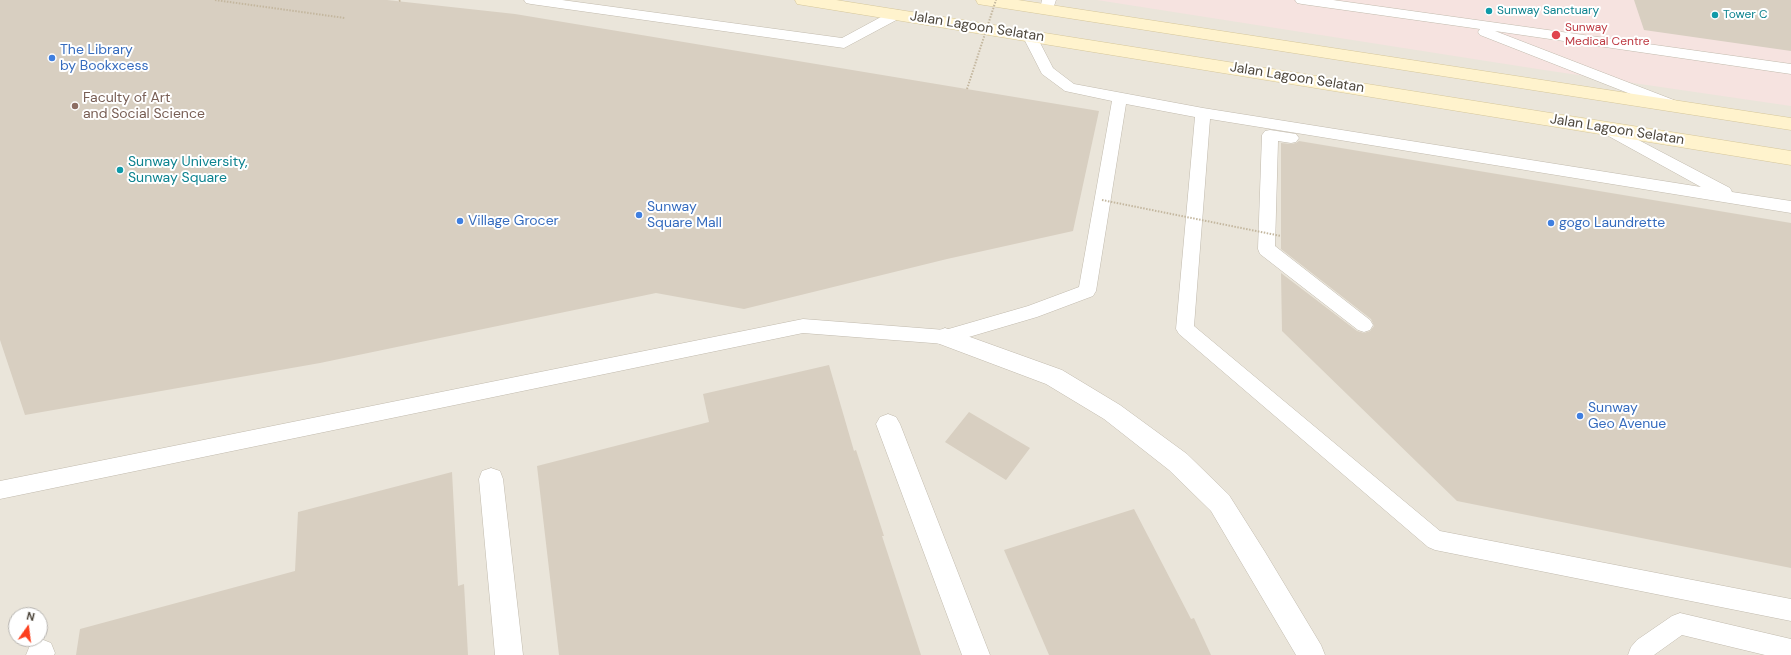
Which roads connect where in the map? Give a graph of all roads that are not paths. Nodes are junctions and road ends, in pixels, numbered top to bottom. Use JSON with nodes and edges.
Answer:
{"nodes":[{"id":1,"x":530,"y":0,"type":"edge"},
{"id":2,"x":803,"y":0,"type":"edge"},
{"id":3,"x":984,"y":0,"type":"edge"},
{"id":4,"x":1302,"y":0,"type":"edge"},
{"id":5,"x":1014,"y":2,"type":"edge"},
{"id":6,"x":1048,"y":4,"type":"edge"},
{"id":7,"x":897,"y":14,"type":"junction"},
{"id":8,"x":1460,"y":23,"type":"junction"},
{"id":9,"x":1029,"y":35,"type":"junction"},
{"id":10,"x":1791,"y":69,"type":"edge"},
{"id":11,"x":1120,"y":97,"type":"junction"},
{"id":12,"x":1675,"y":106,"type":"junction"},
{"id":13,"x":1203,"y":113,"type":"junction"},
{"id":14,"x":1791,"y":124,"type":"edge"},
{"id":15,"x":1608,"y":129,"type":"junction"},
{"id":16,"x":1430,"y":149,"type":"junction"},
{"id":17,"x":1791,"y":158,"type":"edge"},
{"id":18,"x":1735,"y":198,"type":"junction"},
{"id":19,"x":1791,"y":207,"type":"edge"},
{"id":20,"x":1364,"y":325,"type":"dead end"},
{"id":21,"x":945,"y":337,"type":"junction"},
{"id":22,"x":888,"y":424,"type":"dead end"},
{"id":23,"x":491,"y":479,"type":"dead end"},
{"id":24,"x":0,"y":490,"type":"edge"},
{"id":25,"x":1791,"y":610,"type":"edge"},
{"id":26,"x":1791,"y":650,"type":"edge"},
{"id":27,"x":509,"y":655,"type":"edge"},
{"id":28,"x":976,"y":655,"type":"edge"},
{"id":29,"x":1311,"y":655,"type":"edge"},
{"id":30,"x":1639,"y":655,"type":"edge"}],
"edges":[{"from":1,"to":7,"type":"lane"},
{"from":2,"to":7,"type":"main road","name":"Jalan Lagoon Selatan"},
{"from":3,"to":5,"type":"main road","name":"Jalan Lagoon Selatan"},
{"from":4,"to":8,"type":"lane"},
{"from":5,"to":6,"type":"main road","name":"Jalan Lagoon Selatan"},
{"from":6,"to":12,"type":"main road","name":"Jalan Lagoon Selatan"},
{"from":7,"to":9,"type":"main road","name":"Jalan Lagoon Selatan"},
{"from":8,"to":10,"type":"lane"},
{"from":8,"to":12,"type":"lane"},
{"from":9,"to":11,"type":"lane"},
{"from":9,"to":15,"type":"main road","name":"Jalan Lagoon Selatan"},
{"from":11,"to":13,"type":"lane"},
{"from":11,"to":21,"type":"lane"},
{"from":12,"to":14,"type":"main road","name":"Jalan Lagoon Selatan"},
{"from":13,"to":16,"type":"lane"},
{"from":13,"to":25,"type":"lane"},
{"from":15,"to":17,"type":"main road","name":"Jalan Lagoon Selatan"},
{"from":15,"to":18,"type":"lane"},
{"from":16,"to":18,"type":"lane"},
{"from":16,"to":20,"type":"lane"},
{"from":18,"to":19,"type":"lane"},
{"from":21,"to":24,"type":"lane"},
{"from":21,"to":29,"type":"street"},
{"from":22,"to":28,"type":"street"},
{"from":23,"to":27,"type":"street"},
{"from":26,"to":30,"type":"lane"}]}
